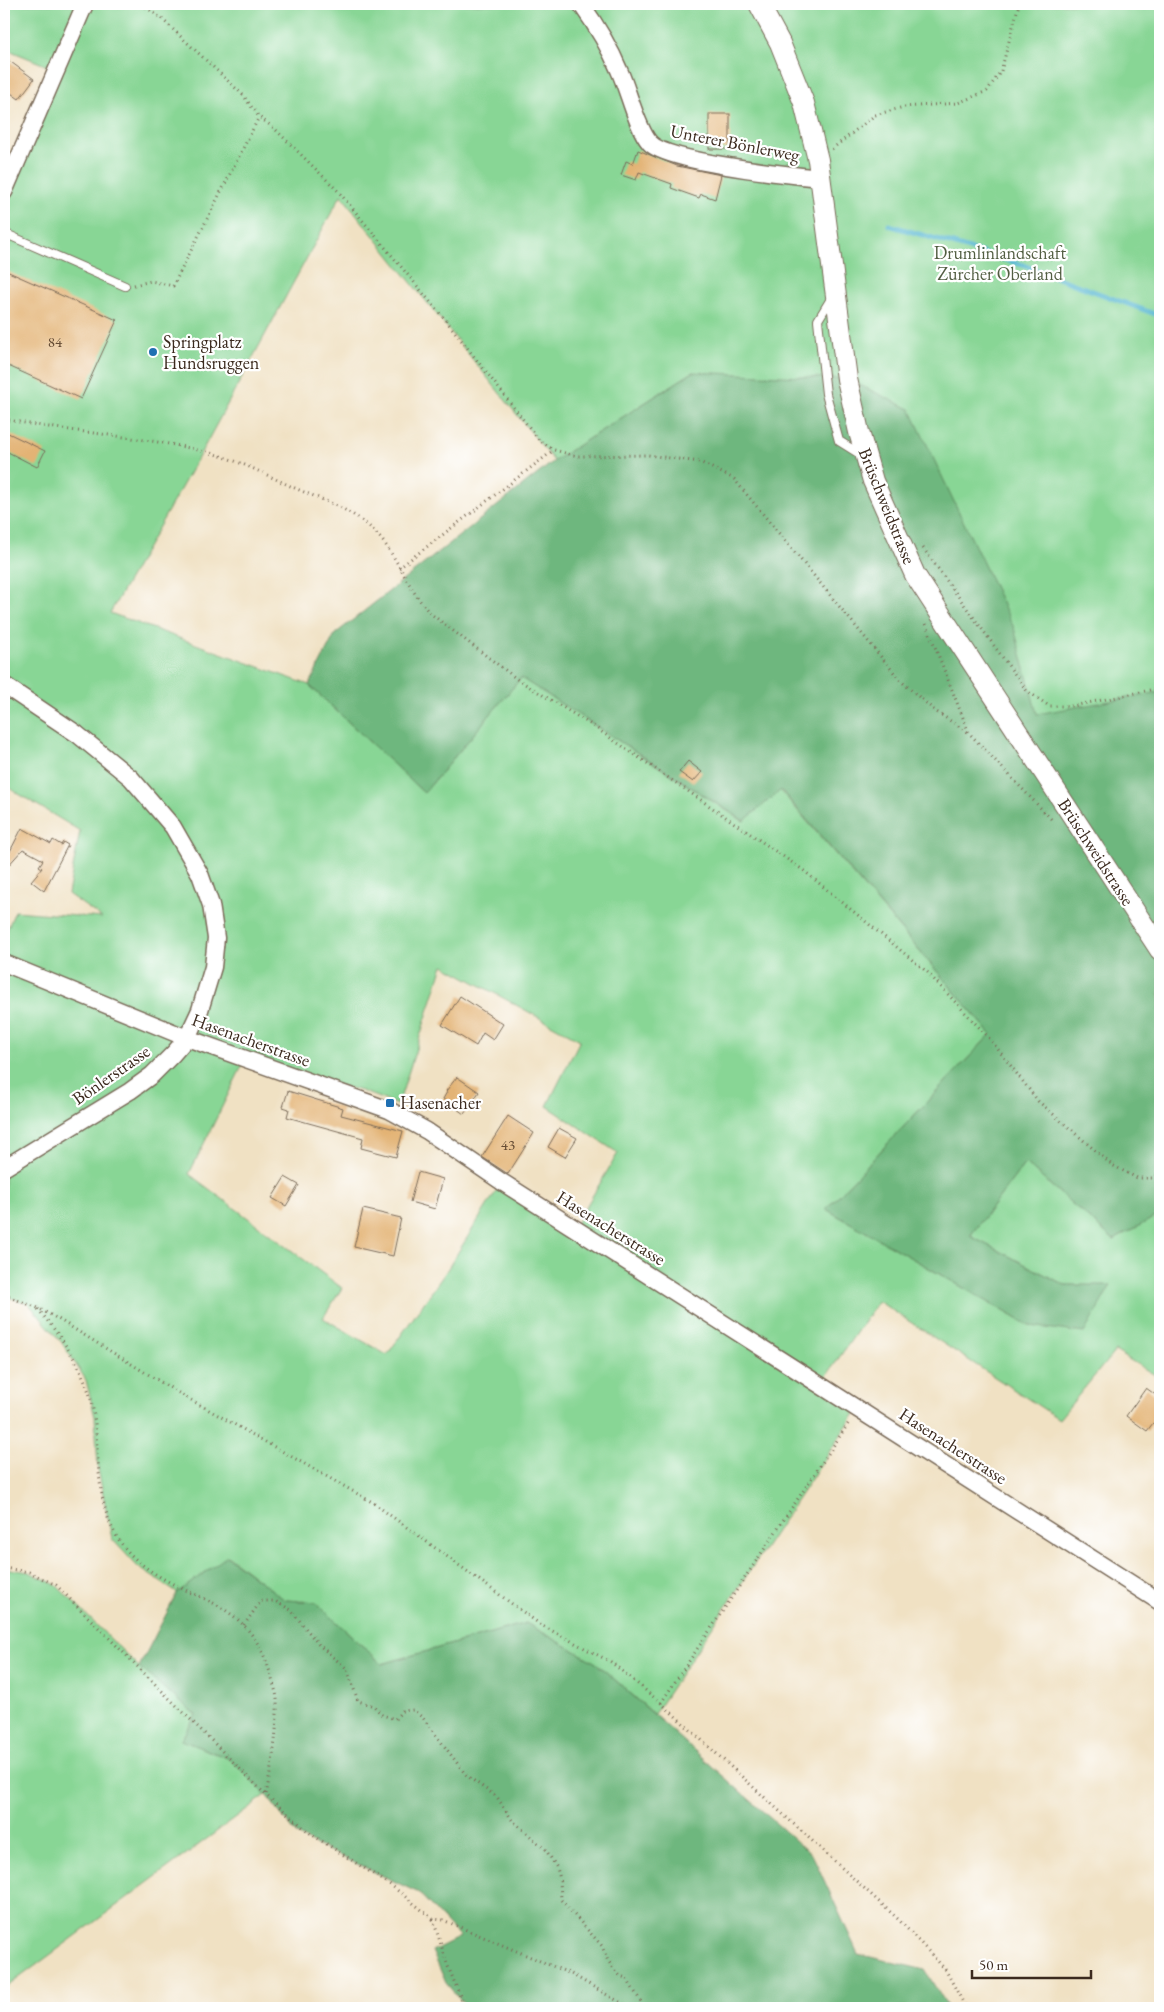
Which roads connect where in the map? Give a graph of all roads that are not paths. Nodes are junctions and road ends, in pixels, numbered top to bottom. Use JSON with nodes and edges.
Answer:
{"nodes":[{"id":1,"x":85,"y":4,"type":"edge"},
{"id":2,"x":581,"y":4,"type":"edge"},
{"id":3,"x":759,"y":4,"type":"edge"},
{"id":4,"x":820,"y":169,"type":"junction"},
{"id":5,"x":4,"y":192,"type":"edge"},
{"id":6,"x":4,"y":233,"type":"edge"},
{"id":7,"x":125,"y":286,"type":"road end"},
{"id":8,"x":4,"y":685,"type":"edge"},
{"id":9,"x":1160,"y":950,"type":"edge"},
{"id":10,"x":4,"y":963,"type":"edge"},
{"id":11,"x":187,"y":1038,"type":"junction"},
{"id":12,"x":4,"y":1168,"type":"edge"},
{"id":13,"x":1160,"y":1602,"type":"edge"}],
"edges":[{"from":1,"to":5,"type":"street"},
{"from":2,"to":4,"type":"street","name":"Unterer Bönlerweg"},
{"from":3,"to":4,"type":"street","name":"Brüschweidstrasse"},
{"from":4,"to":9,"type":"street","name":"Brüschweidstrasse"},
{"from":6,"to":7,"type":"lane"},
{"from":8,"to":11,"type":"street","name":"Bönlerstrasse"},
{"from":10,"to":11,"type":"street","name":"Hasenacherstrasse"},
{"from":11,"to":12,"type":"street","name":"Bönlerstrasse"},
{"from":11,"to":13,"type":"street","name":"Hasenacherstrasse"}]}
